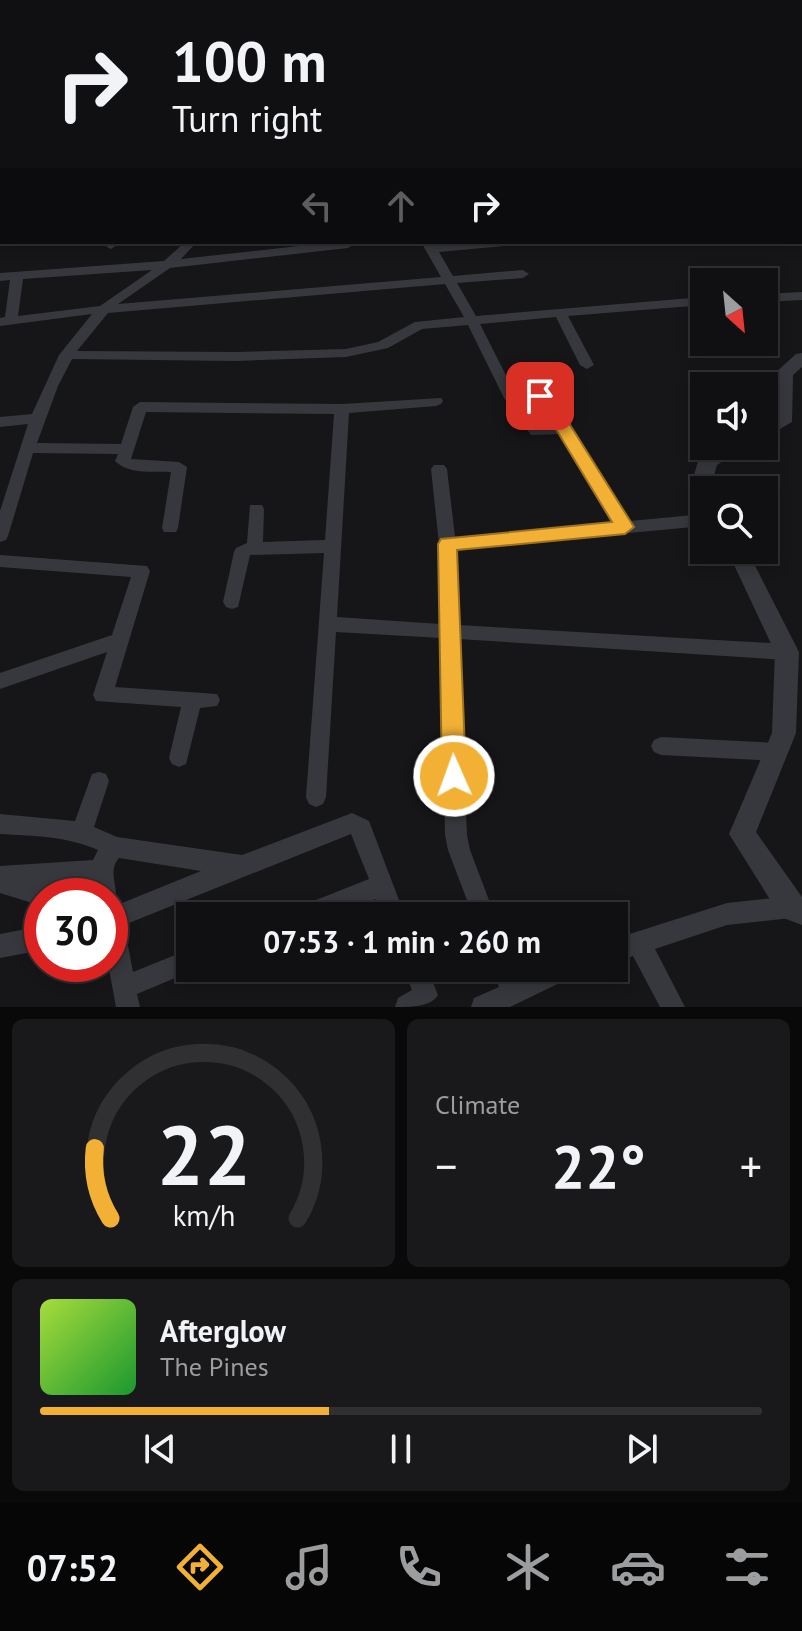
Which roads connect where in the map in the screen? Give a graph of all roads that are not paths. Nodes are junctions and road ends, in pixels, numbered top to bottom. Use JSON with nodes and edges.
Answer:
{"nodes":[{"id":1,"x":189,"y":244,"type":"edge"},
{"id":2,"x":340,"y":244,"type":"edge"},
{"id":3,"x":348,"y":244,"type":"edge"},
{"id":4,"x":454,"y":244,"type":"edge"},
{"id":5,"x":429,"y":245,"type":"edge"},
{"id":6,"x":355,"y":259,"type":"dead end"},
{"id":7,"x":164,"y":265,"type":"junction"},
{"id":8,"x":523,"y":274,"type":"dead end"},
{"id":9,"x":17,"y":275,"type":"junction"},
{"id":10,"x":0,"y":277,"type":"edge"},
{"id":11,"x":448,"y":283,"type":"junction"},
{"id":12,"x":802,"y":296,"type":"edge"},
{"id":13,"x":778,"y":297,"type":"edge"},
{"id":14,"x":690,"y":302,"type":"edge"},
{"id":15,"x":104,"y":309,"type":"junction"},
{"id":16,"x":560,"y":313,"type":"junction"},
{"id":17,"x":6,"y":321,"type":"edge"},
{"id":18,"x":473,"y":322,"type":"junction"},
{"id":19,"x":66,"y":355,"type":"junction"},
{"id":20,"x":802,"y":358,"type":"edge"},
{"id":21,"x":587,"y":365,"type":"dead end"},
{"id":22,"x":511,"y":398,"type":"junction"},
{"id":23,"x":436,"y":401,"type":"dead end"},
{"id":24,"x":342,"y":409,"type":"junction"},
{"id":25,"x":37,"y":418,"type":"junction"},
{"id":26,"x":0,"y":422,"type":"edge"},
{"id":27,"x":778,"y":425,"type":"edge"},
{"id":28,"x":564,"y":429,"type":"junction"},
{"id":29,"x":28,"y":448,"type":"junction"},
{"id":30,"x":125,"y":449,"type":"junction"},
{"id":31,"x":439,"y":469,"type":"dead end"},
{"id":32,"x":18,"y":482,"type":"junction"},
{"id":33,"x":0,"y":485,"type":"edge"},
{"id":34,"x":256,"y":509,"type":"dead end"},
{"id":35,"x":690,"y":521,"type":"edge"},
{"id":36,"x":625,"y":527,"type":"junction"},
{"id":37,"x":170,"y":528,"type":"dead end"},
{"id":38,"x":0,"y":536,"type":"edge"},
{"id":39,"x":447,"y":544,"type":"junction"},
{"id":40,"x":255,"y":546,"type":"junction"},
{"id":41,"x":332,"y":546,"type":"junction"},
{"id":42,"x":0,"y":561,"type":"edge"},
{"id":43,"x":744,"y":564,"type":"edge"},
{"id":44,"x":232,"y":602,"type":"dead end"},
{"id":45,"x":327,"y":624,"type":"junction"},
{"id":46,"x":448,"y":631,"type":"junction"},
{"id":47,"x":120,"y":640,"type":"junction"},
{"id":48,"x":787,"y":652,"type":"junction"},
{"id":49,"x":0,"y":681,"type":"edge"},
{"id":50,"x":661,"y":746,"type":"dead end"},
{"id":51,"x":776,"y":752,"type":"junction"},
{"id":52,"x":179,"y":758,"type":"dead end"},
{"id":53,"x":99,"y":781,"type":"dead end"},
{"id":54,"x":316,"y":797,"type":"dead end"},
{"id":55,"x":0,"y":824,"type":"edge"},
{"id":56,"x":82,"y":830,"type":"junction"},
{"id":57,"x":115,"y":847,"type":"junction"},
{"id":58,"x":238,"y":866,"type":"junction"},
{"id":59,"x":100,"y":870,"type":"junction"},
{"id":60,"x":102,"y":878,"type":"edge"},
{"id":61,"x":0,"y":880,"type":"edge"},
{"id":62,"x":381,"y":886,"type":"junction"},
{"id":63,"x":24,"y":888,"type":"edge"},
{"id":64,"x":340,"y":902,"type":"edge"},
{"id":65,"x":388,"y":902,"type":"edge"},
{"id":66,"x":479,"y":902,"type":"edge"},
{"id":67,"x":796,"y":909,"type":"edge"},
{"id":68,"x":128,"y":910,"type":"edge"},
{"id":69,"x":24,"y":941,"type":"edge"},
{"id":70,"x":639,"y":943,"type":"junction"},
{"id":71,"x":0,"y":946,"type":"edge"},
{"id":72,"x":628,"y":947,"type":"edge"},
{"id":73,"x":176,"y":969,"type":"edge"},
{"id":74,"x":421,"y":982,"type":"edge"},
{"id":75,"x":509,"y":982,"type":"edge"},
{"id":76,"x":535,"y":982,"type":"edge"},
{"id":77,"x":513,"y":992,"type":"junction"},
{"id":78,"x":127,"y":997,"type":"edge"},
{"id":79,"x":407,"y":1007,"type":"edge"},
{"id":80,"x":483,"y":1007,"type":"edge"},
{"id":81,"x":673,"y":1007,"type":"edge"}],
"edges":[{"from":1,"to":7,"type":"street"},
{"from":2,"to":7,"type":"street"},
{"from":3,"to":6,"type":"street"},
{"from":4,"to":5,"type":"street"},
{"from":5,"to":11,"type":"street"},
{"from":7,"to":9,"type":"street"},
{"from":7,"to":15,"type":"street"},
{"from":8,"to":11,"type":"street"},
{"from":9,"to":10,"type":"street"},
{"from":9,"to":17,"type":"street"},
{"from":11,"to":15,"type":"street"},
{"from":11,"to":18,"type":"street"},
{"from":12,"to":13,"type":"street"},
{"from":14,"to":16,"type":"street"},
{"from":15,"to":17,"type":"street"},
{"from":15,"to":19,"type":"street"},
{"from":16,"to":18,"type":"street"},
{"from":16,"to":21,"type":"street"},
{"from":18,"to":19,"type":"street"},
{"from":18,"to":22,"type":"street"},
{"from":19,"to":25,"type":"street"},
{"from":20,"to":27,"type":"street"},
{"from":22,"to":28,"type":"street"},
{"from":22,"to":28,"type":"street"},
{"from":23,"to":24,"type":"street"},
{"from":24,"to":30,"type":"street"},
{"from":24,"to":41,"type":"street"},
{"from":25,"to":26,"type":"street"},
{"from":25,"to":29,"type":"street"},
{"from":28,"to":36,"type":"street"},
{"from":29,"to":30,"type":"street"},
{"from":29,"to":32,"type":"street"},
{"from":30,"to":37,"type":"street"},
{"from":31,"to":39,"type":"street"},
{"from":32,"to":33,"type":"street"},
{"from":32,"to":38,"type":"street"},
{"from":34,"to":40,"type":"street"},
{"from":35,"to":36,"type":"street"},
{"from":36,"to":39,"type":"street"},
{"from":39,"to":46,"type":"street"},
{"from":40,"to":41,"type":"street"},
{"from":40,"to":44,"type":"street"},
{"from":41,"to":45,"type":"street"},
{"from":42,"to":47,"type":"street"},
{"from":43,"to":48,"type":"street"},
{"from":45,"to":46,"type":"street"},
{"from":45,"to":54,"type":"street"},
{"from":46,"to":48,"type":"street"},
{"from":46,"to":66,"type":"street"},
{"from":47,"to":49,"type":"street"},
{"from":47,"to":52,"type":"street"},
{"from":48,"to":51,"type":"street"},
{"from":50,"to":51,"type":"street"},
{"from":51,"to":67,"type":"street"},
{"from":53,"to":56,"type":"street"},
{"from":55,"to":56,"type":"street"},
{"from":56,"to":57,"type":"street"},
{"from":57,"to":58,"type":"street"},
{"from":57,"to":59,"type":"street"},
{"from":58,"to":62,"type":"street"},
{"from":58,"to":68,"type":"street"},
{"from":59,"to":60,"type":"street"},
{"from":59,"to":61,"type":"street"},
{"from":61,"to":63,"type":"street"},
{"from":62,"to":64,"type":"street"},
{"from":62,"to":65,"type":"street"},
{"from":67,"to":70,"type":"street"},
{"from":69,"to":71,"type":"street"},
{"from":70,"to":72,"type":"street"},
{"from":70,"to":81,"type":"street"},
{"from":73,"to":78,"type":"street"},
{"from":74,"to":79,"type":"street"},
{"from":75,"to":77,"type":"street"},
{"from":76,"to":77,"type":"street"},
{"from":77,"to":80,"type":"street"}]}
